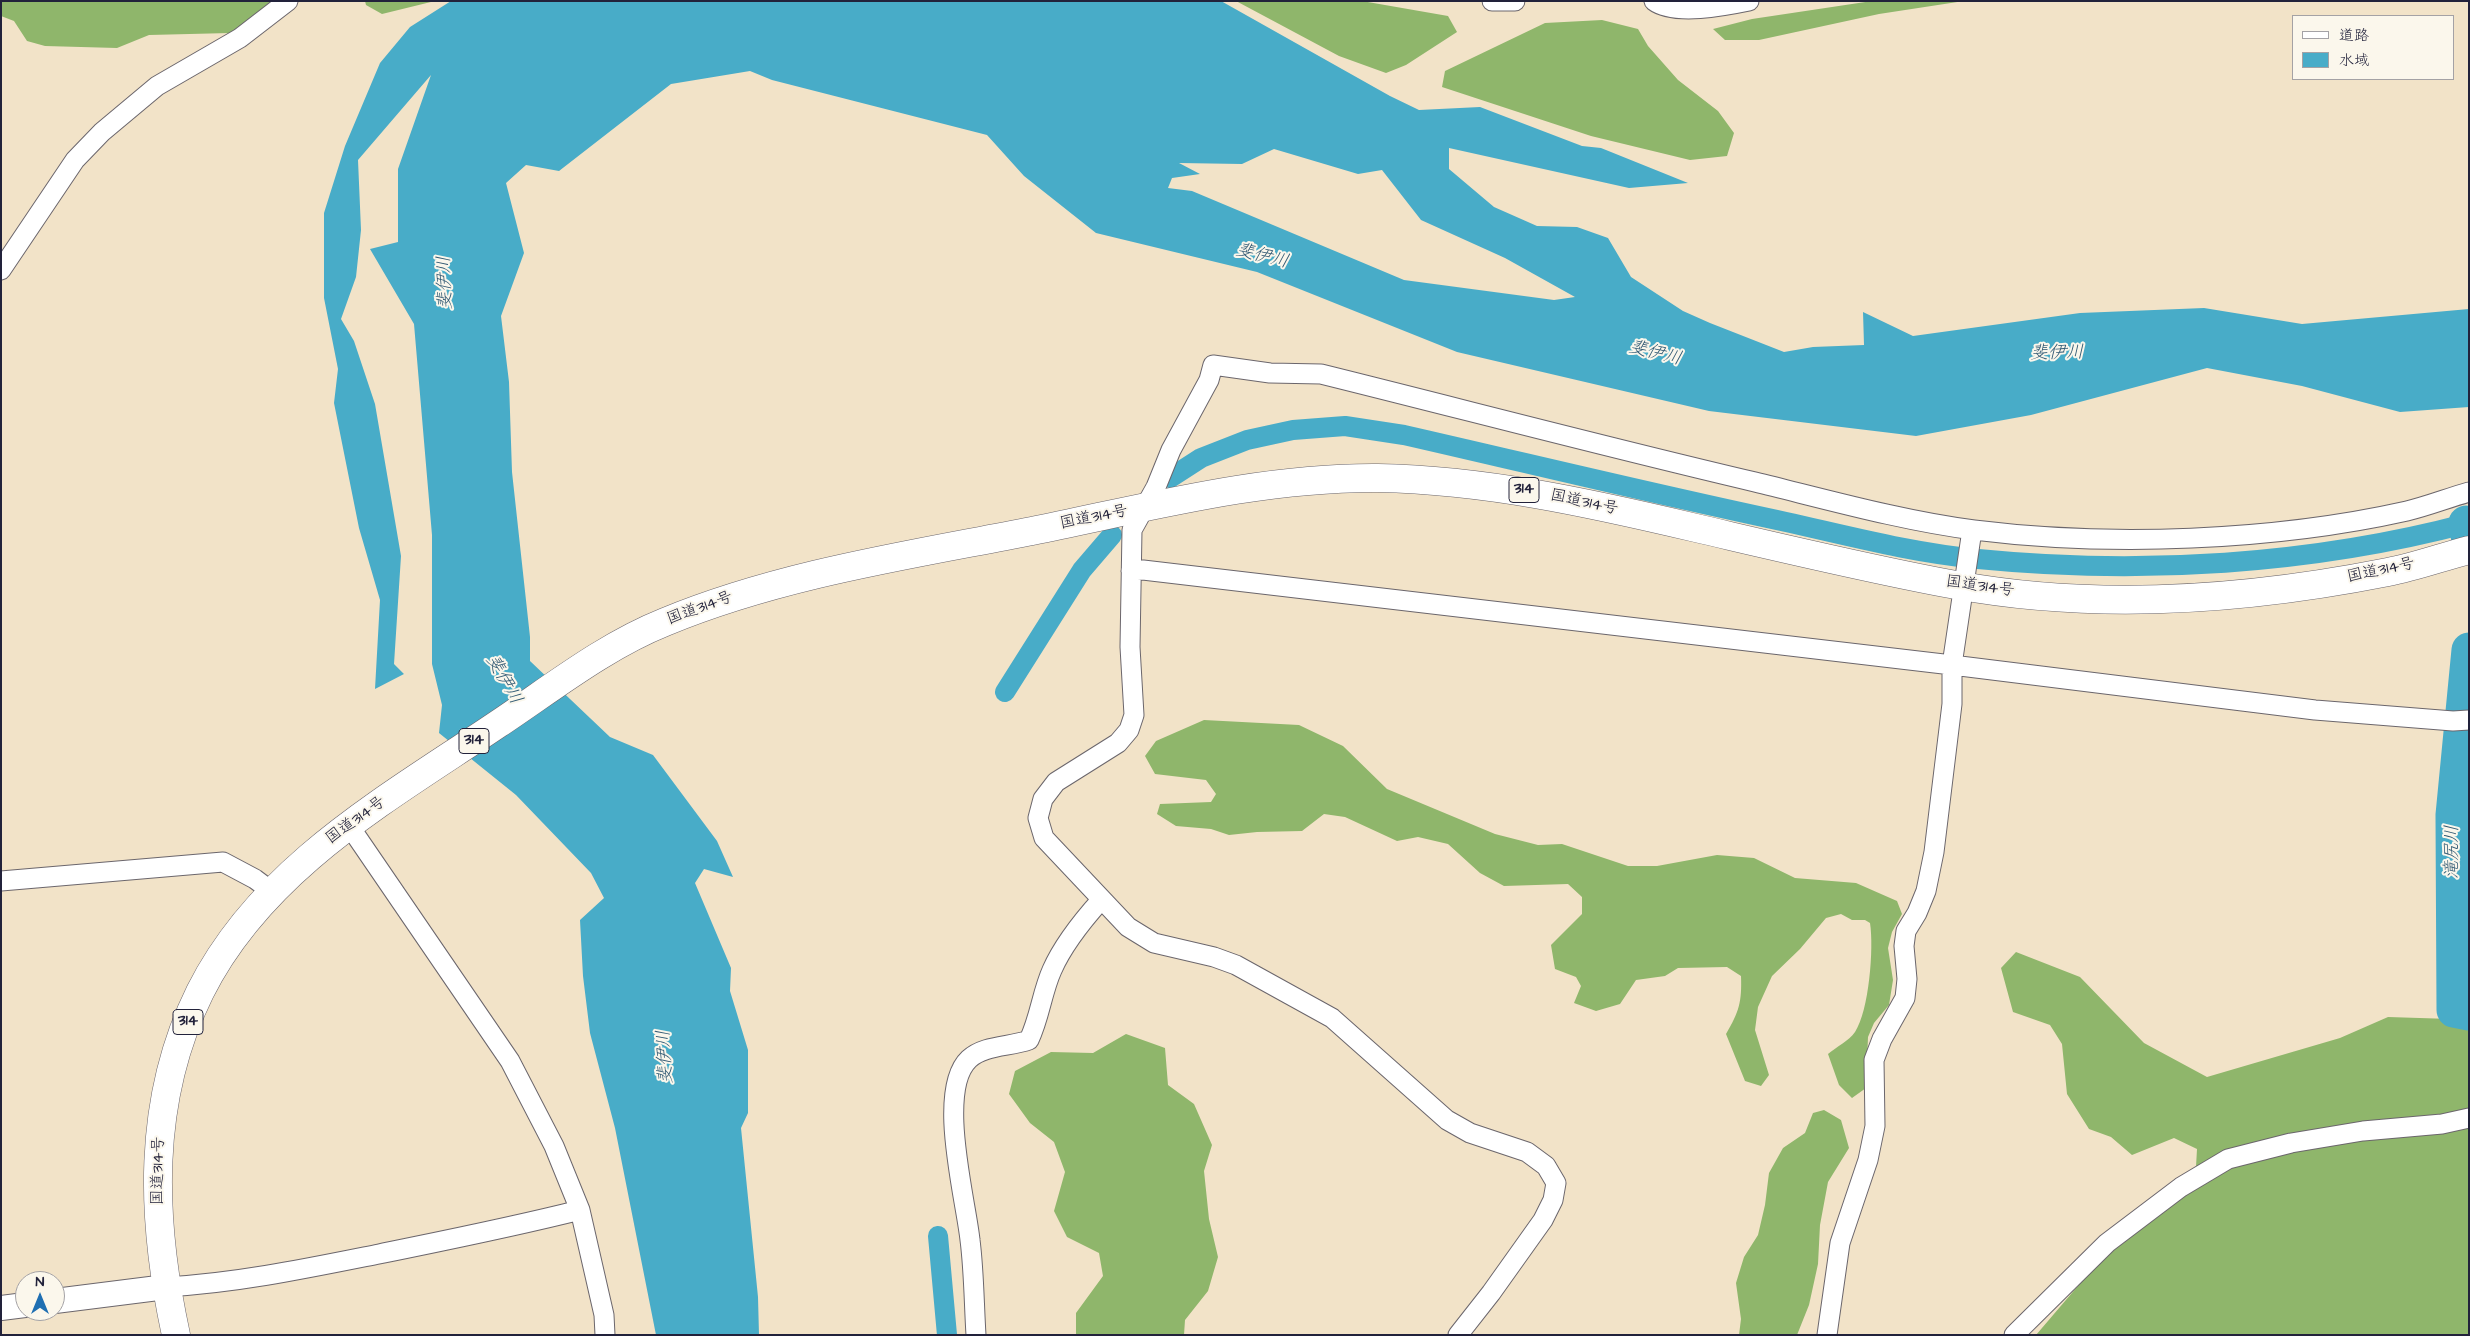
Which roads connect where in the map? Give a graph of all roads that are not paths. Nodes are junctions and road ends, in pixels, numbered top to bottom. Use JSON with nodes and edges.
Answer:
{"nodes":[{"id":1,"x":288,"y":1,"type":"edge"},
{"id":2,"x":1492,"y":1,"type":"edge"},
{"id":3,"x":1515,"y":1,"type":"edge"},
{"id":4,"x":1654,"y":1,"type":"edge"},
{"id":5,"x":1749,"y":1,"type":"edge"},
{"id":6,"x":1506,"y":2,"type":"edge"},
{"id":7,"x":1,"y":270,"type":"edge"},
{"id":8,"x":2469,"y":492,"type":"edge"},
{"id":9,"x":1142,"y":509,"type":"junction"},
{"id":10,"x":1972,"y":530,"type":"junction"},
{"id":11,"x":2469,"y":550,"type":"edge"},
{"id":12,"x":1131,"y":571,"type":"junction"},
{"id":13,"x":1964,"y":586,"type":"junction"},
{"id":14,"x":1952,"y":664,"type":"junction"},
{"id":15,"x":2469,"y":720,"type":"edge"},
{"id":16,"x":353,"y":821,"type":"junction"},
{"id":17,"x":1,"y":881,"type":"edge"},
{"id":18,"x":271,"y":891,"type":"junction"},
{"id":19,"x":1101,"y":900,"type":"junction"},
{"id":20,"x":2469,"y":1118,"type":"edge"},
{"id":21,"x":580,"y":1210,"type":"junction"},
{"id":22,"x":166,"y":1287,"type":"junction"},
{"id":23,"x":65,"y":1301,"type":"edge"},
{"id":24,"x":15,"y":1306,"type":"edge"},
{"id":25,"x":1,"y":1308,"type":"edge"},
{"id":26,"x":176,"y":1335,"type":"edge"},
{"id":27,"x":605,"y":1335,"type":"edge"},
{"id":28,"x":976,"y":1335,"type":"edge"},
{"id":29,"x":1458,"y":1335,"type":"edge"},
{"id":30,"x":1827,"y":1335,"type":"edge"},
{"id":31,"x":2014,"y":1335,"type":"edge"}],
"edges":[{"from":1,"to":7,"type":"street"},
{"from":2,"to":6,"type":"street"},
{"from":3,"to":6,"type":"street"},
{"from":4,"to":5,"type":"street"},
{"from":8,"to":10,"type":"street"},
{"from":9,"to":10,"type":"street"},
{"from":9,"to":12,"type":"street"},
{"from":9,"to":13,"type":"highway","name":"国道314号","number":"314"},
{"from":9,"to":16,"type":"highway","name":"国道314号","number":"314"},
{"from":10,"to":13,"type":"street"},
{"from":11,"to":13,"type":"highway","name":"国道314号","number":"314"},
{"from":12,"to":14,"type":"street"},
{"from":12,"to":19,"type":"street"},
{"from":13,"to":14,"type":"street"},
{"from":14,"to":15,"type":"street"},
{"from":14,"to":30,"type":"street"},
{"from":16,"to":18,"type":"highway","name":"国道314号","number":"314"},
{"from":16,"to":21,"type":"street"},
{"from":17,"to":18,"type":"street"},
{"from":18,"to":22,"type":"highway","name":"国道314号","number":"314"},
{"from":19,"to":28,"type":"street"},
{"from":19,"to":29,"type":"street"},
{"from":20,"to":31,"type":"street"},
{"from":21,"to":22,"type":"street"},
{"from":21,"to":27,"type":"street"},
{"from":22,"to":23,"type":"main road"},
{"from":22,"to":26,"type":"highway","name":"国道314号","number":"314"},
{"from":24,"to":25,"type":"main road"}]}
